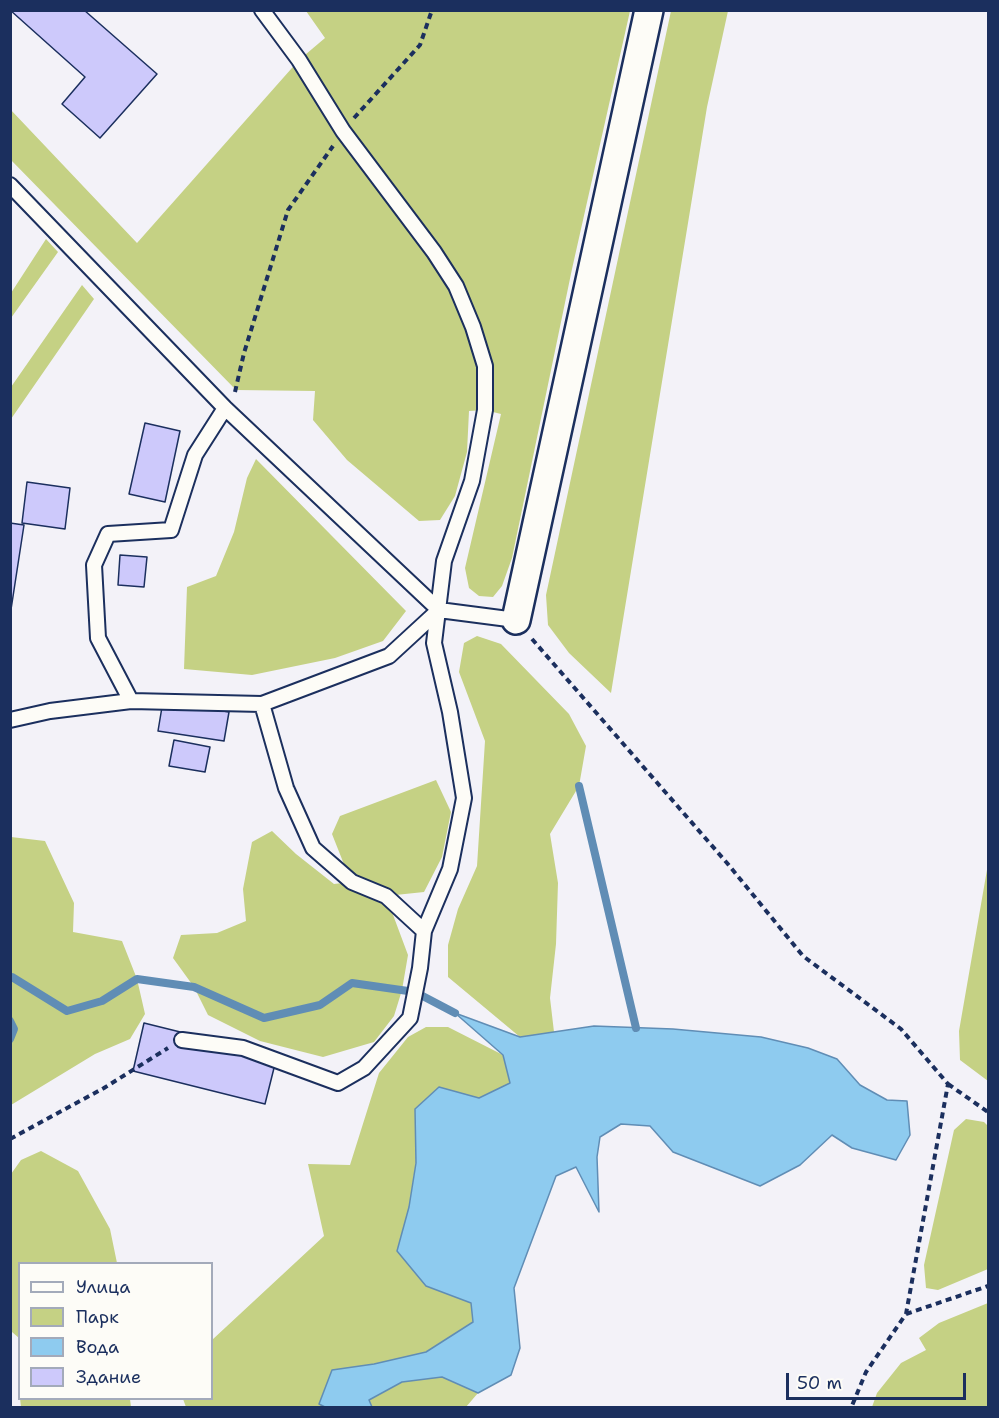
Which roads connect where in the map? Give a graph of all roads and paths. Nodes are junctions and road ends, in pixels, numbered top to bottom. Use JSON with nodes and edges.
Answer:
{"nodes":[{"id":1,"x":262,"y":10,"type":"edge"},
{"id":2,"x":432,"y":10,"type":"edge"},
{"id":3,"x":650,"y":10,"type":"edge"},
{"id":4,"x":343,"y":131,"type":"junction"},
{"id":5,"x":10,"y":185,"type":"edge"},
{"id":6,"x":225,"y":408,"type":"junction"},
{"id":7,"x":439,"y":610,"type":"junction"},
{"id":8,"x":516,"y":620,"type":"junction"},
{"id":9,"x":131,"y":701,"type":"junction"},
{"id":10,"x":262,"y":704,"type":"junction"},
{"id":11,"x":10,"y":720,"type":"edge"},
{"id":12,"x":424,"y":931,"type":"junction"},
{"id":13,"x":182,"y":1040,"type":"joint"},
{"id":14,"x":948,"y":1084,"type":"junction"},
{"id":15,"x":988,"y":1112,"type":"edge"},
{"id":16,"x":10,"y":1139,"type":"edge"},
{"id":17,"x":988,"y":1286,"type":"edge"},
{"id":18,"x":906,"y":1314,"type":"junction"},
{"id":19,"x":851,"y":1407,"type":"edge"}],
"edges":[{"from":1,"to":4,"type":"lane"},
{"from":2,"to":4,"type":"path"},
{"from":3,"to":8,"type":"street"},
{"from":4,"to":6,"type":"path"},
{"from":4,"to":7,"type":"lane"},
{"from":5,"to":6,"type":"lane"},
{"from":6,"to":7,"type":"lane"},
{"from":6,"to":9,"type":"lane"},
{"from":7,"to":8,"type":"lane"},
{"from":7,"to":10,"type":"lane"},
{"from":7,"to":12,"type":"lane"},
{"from":8,"to":14,"type":"path"},
{"from":9,"to":10,"type":"lane"},
{"from":9,"to":11,"type":"lane"},
{"from":10,"to":12,"type":"lane"},
{"from":12,"to":13,"type":"lane"},
{"from":13,"to":16,"type":"path"},
{"from":14,"to":15,"type":"path"},
{"from":14,"to":18,"type":"path"},
{"from":17,"to":18,"type":"path"},
{"from":18,"to":19,"type":"path"}]}
